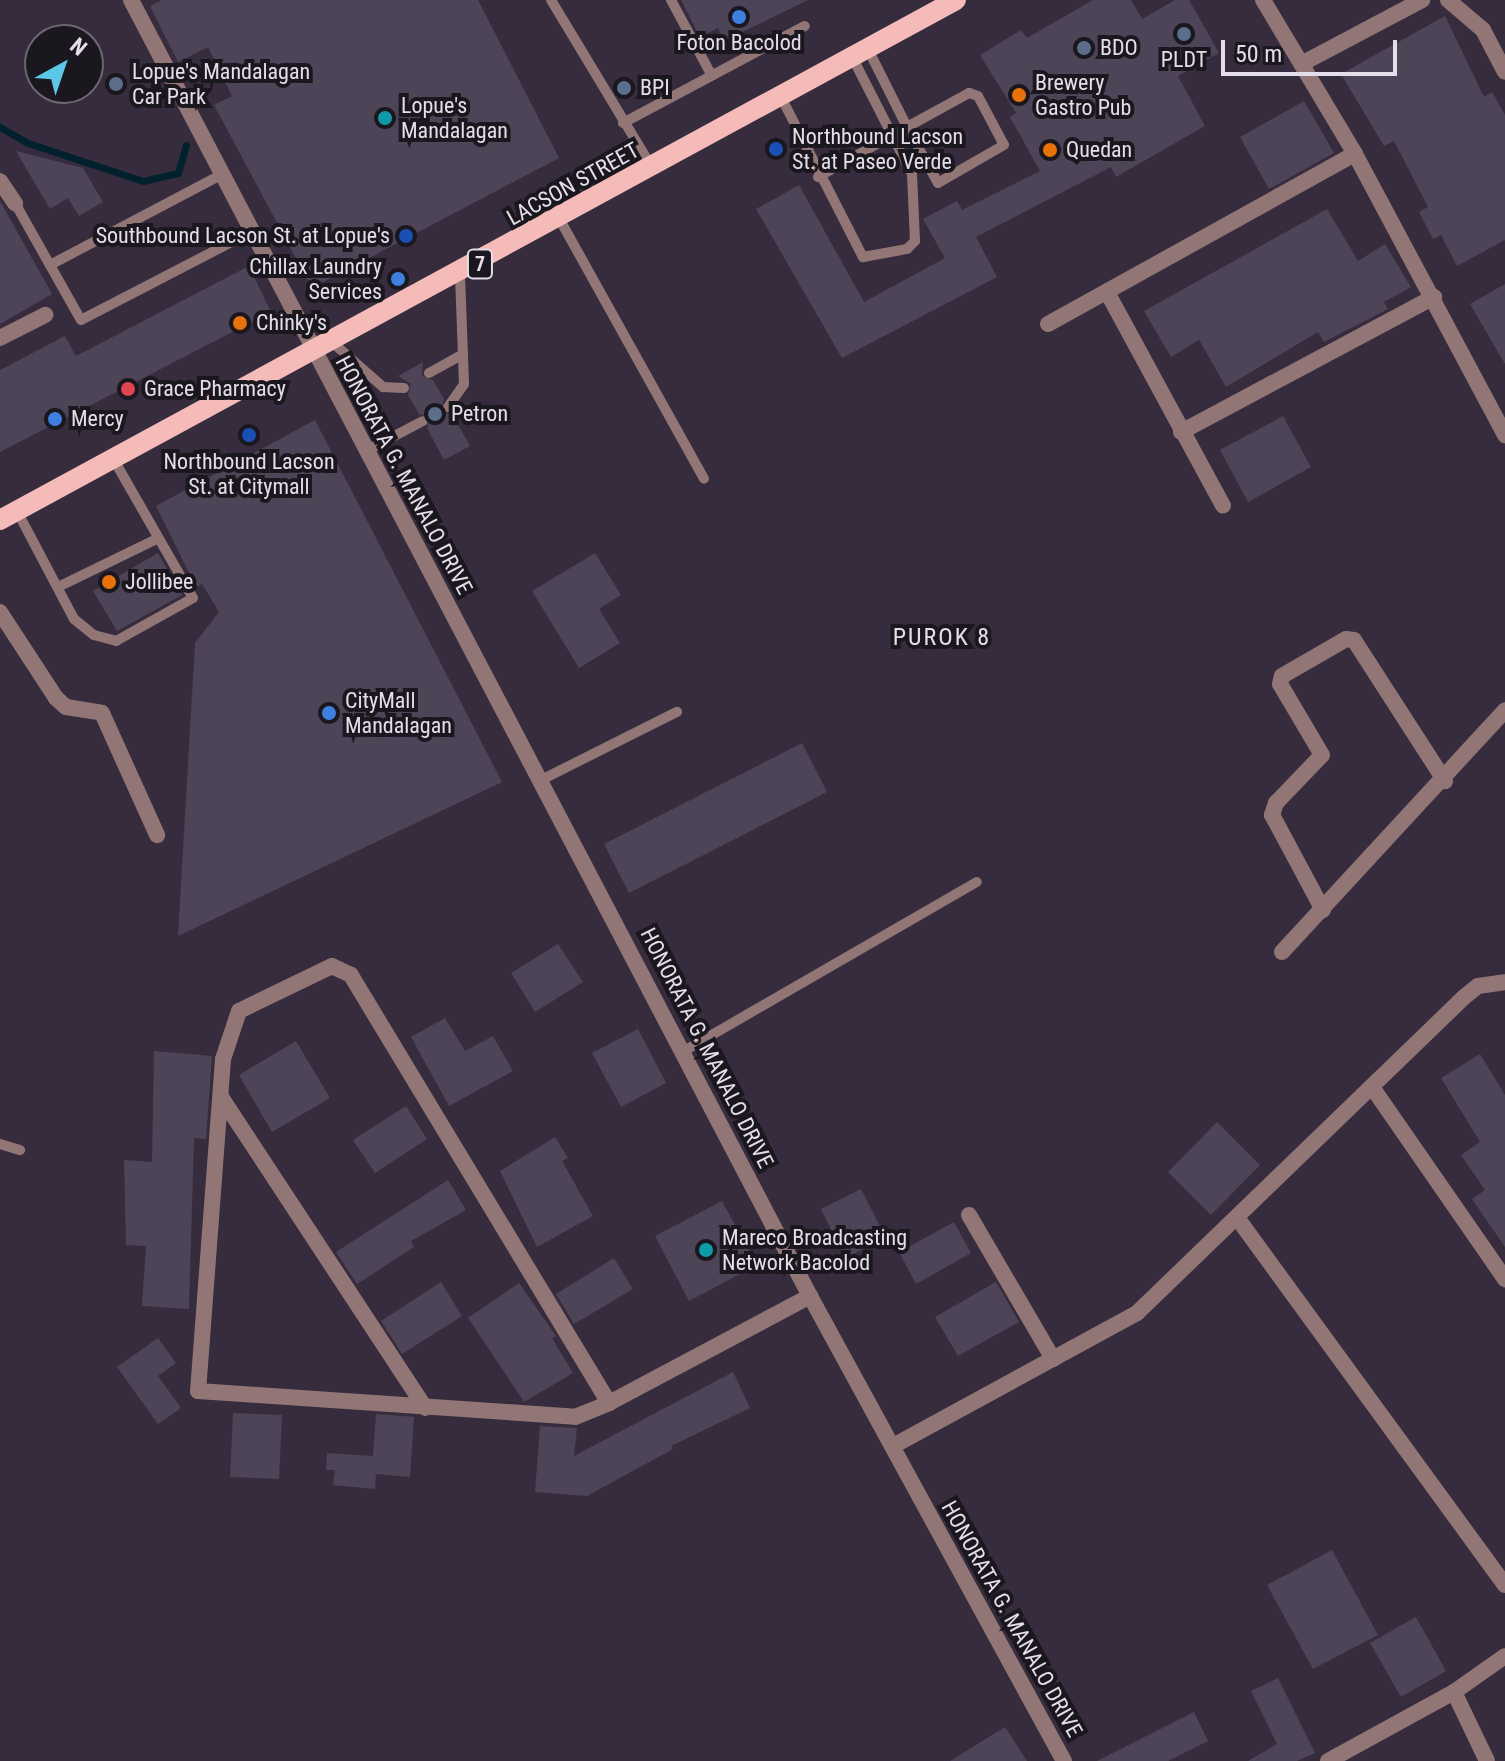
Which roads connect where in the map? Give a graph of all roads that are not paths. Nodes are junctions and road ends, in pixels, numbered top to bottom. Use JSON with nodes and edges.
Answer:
{"nodes":[{"id":1,"x":131,"y":0,"type":"edge"},
{"id":2,"x":551,"y":0,"type":"edge"},
{"id":3,"x":671,"y":0,"type":"edge"},
{"id":4,"x":956,"y":0,"type":"edge"},
{"id":5,"x":1263,"y":0,"type":"edge"},
{"id":6,"x":1422,"y":0,"type":"edge"},
{"id":7,"x":1448,"y":0,"type":"edge"},
{"id":8,"x":805,"y":26,"type":"dead end"},
{"id":9,"x":860,"y":53,"type":"junction"},
{"id":10,"x":1303,"y":63,"type":"junction"},
{"id":11,"x":1505,"y":72,"type":"edge"},
{"id":12,"x":712,"y":76,"type":"junction"},
{"id":13,"x":781,"y":97,"type":"junction"},
{"id":14,"x":623,"y":123,"type":"junction"},
{"id":15,"x":907,"y":127,"type":"junction"},
{"id":16,"x":891,"y":136,"type":"junction"},
{"id":17,"x":1355,"y":154,"type":"junction"},
{"id":18,"x":652,"y":168,"type":"junction"},
{"id":19,"x":221,"y":175,"type":"junction"},
{"id":20,"x":818,"y":177,"type":"junction"},
{"id":21,"x":0,"y":181,"type":"edge"},
{"id":22,"x":15,"y":203,"type":"joint"},
{"id":23,"x":560,"y":220,"type":"junction"},
{"id":24,"x":251,"y":232,"type":"junction"},
{"id":25,"x":50,"y":265,"type":"junction"},
{"id":26,"x":460,"y":274,"type":"junction"},
{"id":27,"x":1107,"y":292,"type":"junction"},
{"id":28,"x":1434,"y":297,"type":"junction"},
{"id":29,"x":45,"y":315,"type":"dead end"},
{"id":30,"x":1048,"y":324,"type":"dead end"},
{"id":31,"x":0,"y":338,"type":"edge"},
{"id":32,"x":333,"y":343,"type":"junction"},
{"id":33,"x":314,"y":353,"type":"junction"},
{"id":34,"x":463,"y":354,"type":"junction"},
{"id":35,"x":429,"y":373,"type":"dead end"},
{"id":36,"x":404,"y":388,"type":"dead end"},
{"id":37,"x":448,"y":407,"type":"dead end"},
{"id":38,"x":423,"y":421,"type":"dead end"},
{"id":39,"x":1181,"y":432,"type":"junction"},
{"id":40,"x":1505,"y":435,"type":"edge"},
{"id":41,"x":366,"y":451,"type":"junction"},
{"id":42,"x":115,"y":462,"type":"junction"},
{"id":43,"x":704,"y":479,"type":"dead end"},
{"id":44,"x":1223,"y":506,"type":"dead end"},
{"id":45,"x":9,"y":515,"type":"edge"},
{"id":46,"x":155,"y":540,"type":"junction"},
{"id":47,"x":58,"y":587,"type":"junction"},
{"id":48,"x":0,"y":612,"type":"edge"},
{"id":49,"x":1505,"y":710,"type":"edge"},
{"id":50,"x":677,"y":712,"type":"dead end"},
{"id":51,"x":543,"y":779,"type":"junction"},
{"id":52,"x":1445,"y":781,"type":"junction"},
{"id":53,"x":157,"y":835,"type":"dead end"},
{"id":54,"x":977,"y":882,"type":"dead end"},
{"id":55,"x":1323,"y":910,"type":"junction"},
{"id":56,"x":1282,"y":952,"type":"dead end"},
{"id":57,"x":1505,"y":982,"type":"edge"},
{"id":58,"x":684,"y":1051,"type":"junction"},
{"id":59,"x":1372,"y":1087,"type":"junction"},
{"id":60,"x":221,"y":1097,"type":"junction"},
{"id":61,"x":0,"y":1144,"type":"edge"},
{"id":62,"x":20,"y":1150,"type":"dead end"},
{"id":63,"x":969,"y":1215,"type":"dead end"},
{"id":64,"x":1238,"y":1219,"type":"junction"},
{"id":65,"x":1505,"y":1279,"type":"edge"},
{"id":66,"x":810,"y":1296,"type":"junction"},
{"id":67,"x":1053,"y":1359,"type":"junction"},
{"id":68,"x":609,"y":1403,"type":"junction"},
{"id":69,"x":425,"y":1408,"type":"junction"},
{"id":70,"x":893,"y":1446,"type":"junction"},
{"id":71,"x":1505,"y":1585,"type":"edge"},
{"id":72,"x":1505,"y":1656,"type":"edge"},
{"id":73,"x":1454,"y":1692,"type":"junction"},
{"id":74,"x":1064,"y":1761,"type":"edge"},
{"id":75,"x":1328,"y":1761,"type":"edge"},
{"id":76,"x":1487,"y":1761,"type":"edge"}],
"edges":[{"from":1,"to":19,"type":"street","name":"HONORATA G. MANALO DRIVE"},
{"from":2,"to":14,"type":"lane"},
{"from":3,"to":12,"type":"lane"},
{"from":4,"to":9,"type":"main road","name":"LACSON STREET","number":"7"},
{"from":5,"to":10,"type":"street"},
{"from":6,"to":10,"type":"street"},
{"from":7,"to":11,"type":"street"},
{"from":8,"to":12,"type":"lane"},
{"from":9,"to":13,"type":"main road","name":"LACSON STREET","number":"7"},
{"from":9,"to":15,"type":"lane"},
{"from":9,"to":16,"type":"lane"},
{"from":10,"to":17,"type":"street"},
{"from":12,"to":14,"type":"lane"},
{"from":13,"to":18,"type":"main road","name":"LACSON STREET","number":"7"},
{"from":13,"to":20,"type":"lane"},
{"from":14,"to":18,"type":"lane"},
{"from":15,"to":15,"type":"lane"},
{"from":15,"to":16,"type":"lane"},
{"from":16,"to":20,"type":"lane"},
{"from":16,"to":20,"type":"lane"},
{"from":17,"to":27,"type":"street"},
{"from":17,"to":28,"type":"street"},
{"from":18,"to":23,"type":"main road","name":"LACSON STREET","number":"7"},
{"from":19,"to":24,"type":"street","name":"HONORATA G. MANALO DRIVE"},
{"from":19,"to":25,"type":"lane"},
{"from":21,"to":22,"type":"street"},
{"from":22,"to":25,"type":"lane"},
{"from":23,"to":26,"type":"main road","name":"LACSON STREET","number":"7"},
{"from":23,"to":43,"type":"lane"},
{"from":24,"to":25,"type":"lane"},
{"from":24,"to":33,"type":"street","name":"HONORATA G. MANALO DRIVE"},
{"from":26,"to":32,"type":"main road","name":"LACSON STREET","number":"7"},
{"from":26,"to":34,"type":"lane"},
{"from":27,"to":30,"type":"street"},
{"from":27,"to":39,"type":"street"},
{"from":28,"to":39,"type":"street"},
{"from":28,"to":40,"type":"street"},
{"from":29,"to":31,"type":"street"},
{"from":32,"to":33,"type":"main road","name":"LACSON STREET","number":"7"},
{"from":32,"to":36,"type":"lane"},
{"from":33,"to":41,"type":"street","name":"HONORATA G. MANALO DRIVE"},
{"from":33,"to":42,"type":"main road","name":"LACSON STREET","number":"7"},
{"from":34,"to":35,"type":"lane"},
{"from":34,"to":37,"type":"lane"},
{"from":38,"to":41,"type":"lane"},
{"from":39,"to":44,"type":"street"},
{"from":41,"to":51,"type":"street","name":"HONORATA G. MANALO DRIVE"},
{"from":42,"to":45,"type":"main road","name":"LACSON STREET","number":"7"},
{"from":42,"to":46,"type":"lane"},
{"from":45,"to":47,"type":"lane"},
{"from":46,"to":47,"type":"lane"},
{"from":46,"to":47,"type":"lane"},
{"from":48,"to":53,"type":"street"},
{"from":49,"to":52,"type":"street"},
{"from":50,"to":51,"type":"lane"},
{"from":51,"to":58,"type":"street","name":"HONORATA G. MANALO DRIVE"},
{"from":52,"to":55,"type":"street"},
{"from":52,"to":55,"type":"street"},
{"from":54,"to":58,"type":"lane"},
{"from":55,"to":56,"type":"street"},
{"from":57,"to":59,"type":"street"},
{"from":58,"to":66,"type":"street","name":"HONORATA G. MANALO DRIVE"},
{"from":59,"to":64,"type":"street"},
{"from":59,"to":65,"type":"street"},
{"from":60,"to":68,"type":"street"},
{"from":60,"to":69,"type":"street"},
{"from":60,"to":69,"type":"street"},
{"from":61,"to":62,"type":"lane"},
{"from":63,"to":67,"type":"street"},
{"from":64,"to":67,"type":"street"},
{"from":64,"to":71,"type":"street"},
{"from":66,"to":68,"type":"street"},
{"from":66,"to":70,"type":"street","name":"HONORATA G. MANALO DRIVE"},
{"from":67,"to":70,"type":"street"},
{"from":68,"to":69,"type":"street"},
{"from":70,"to":74,"type":"street","name":"HONORATA G. MANALO DRIVE"},
{"from":72,"to":73,"type":"street"},
{"from":73,"to":75,"type":"street"},
{"from":73,"to":76,"type":"street"}]}
